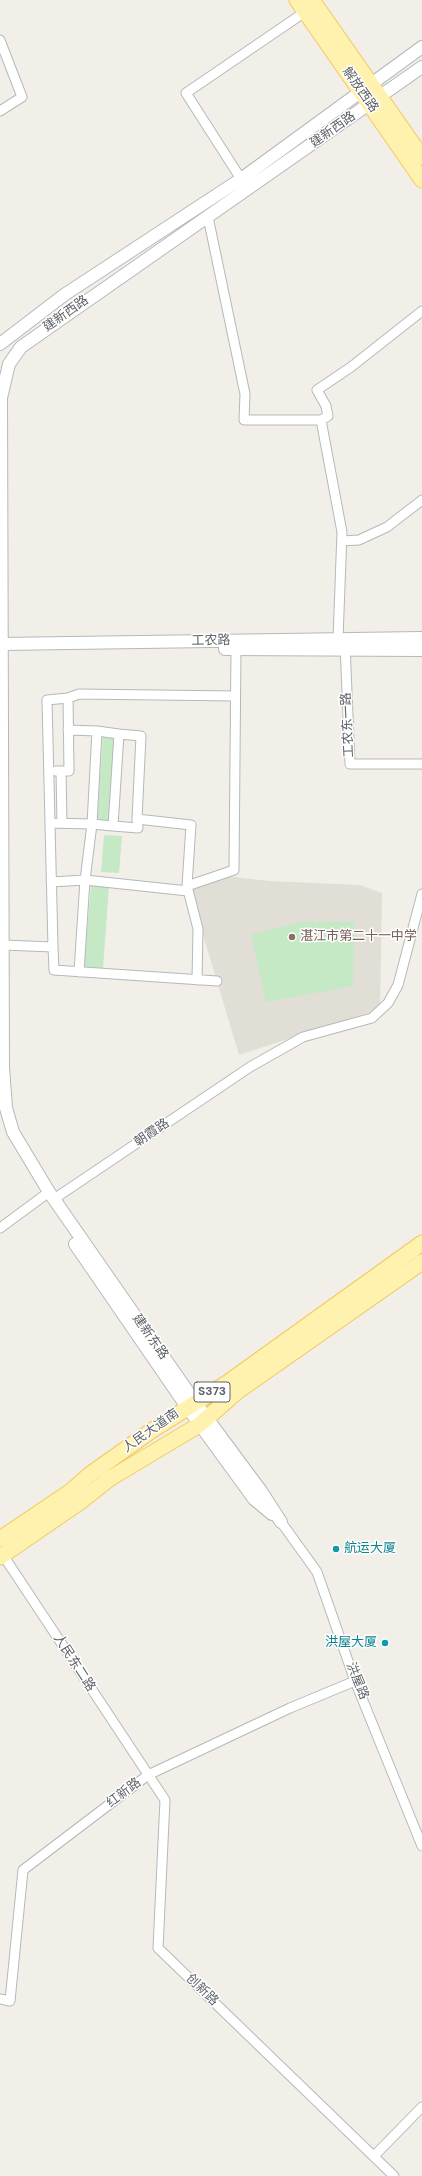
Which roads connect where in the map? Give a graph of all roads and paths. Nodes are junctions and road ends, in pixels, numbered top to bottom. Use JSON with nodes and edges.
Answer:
{"nodes":[{"id":1,"x":297,"y":0,"type":"edge"},
{"id":2,"x":312,"y":0,"type":"edge"},
{"id":3,"x":302,"y":14,"type":"dead end"},
{"id":4,"x":0,"y":40,"type":"edge"},
{"id":5,"x":422,"y":47,"type":"edge"},
{"id":6,"x":422,"y":67,"type":"edge"},
{"id":7,"x":366,"y":88,"type":"junction"},
{"id":8,"x":375,"y":101,"type":"junction"},
{"id":9,"x":0,"y":110,"type":"edge"},
{"id":10,"x":422,"y":157,"type":"edge"},
{"id":11,"x":241,"y":179,"type":"junction"},
{"id":12,"x":422,"y":180,"type":"edge"},
{"id":13,"x":208,"y":217,"type":"junction"},
{"id":14,"x":422,"y":311,"type":"edge"},
{"id":15,"x":0,"y":344,"type":"edge"},
{"id":16,"x":321,"y":420,"type":"junction"},
{"id":17,"x":422,"y":500,"type":"edge"},
{"id":18,"x":342,"y":542,"type":"junction"},
{"id":19,"x":422,"y":638,"type":"edge"},
{"id":20,"x":342,"y":643,"type":"junction"},
{"id":21,"x":0,"y":648,"type":"edge"},
{"id":22,"x":236,"y":649,"type":"junction"},
{"id":23,"x":422,"y":650,"type":"edge"},
{"id":24,"x":235,"y":696,"type":"junction"},
{"id":25,"x":68,"y":698,"type":"junction"},
{"id":26,"x":68,"y":730,"type":"junction"},
{"id":27,"x":97,"y":731,"type":"junction"},
{"id":28,"x":119,"y":734,"type":"junction"},
{"id":29,"x":422,"y":764,"type":"edge"},
{"id":30,"x":49,"y":770,"type":"junction"},
{"id":31,"x":61,"y":771,"type":"junction"},
{"id":32,"x":137,"y":820,"type":"junction"},
{"id":33,"x":50,"y":823,"type":"junction"},
{"id":34,"x":62,"y":823,"type":"junction"},
{"id":35,"x":92,"y":824,"type":"junction"},
{"id":36,"x":113,"y":826,"type":"junction"},
{"id":37,"x":84,"y":880,"type":"junction"},
{"id":38,"x":52,"y":882,"type":"junction"},
{"id":39,"x":188,"y":889,"type":"junction"},
{"id":40,"x":422,"y":894,"type":"edge"},
{"id":41,"x":3,"y":945,"type":"junction"},
{"id":42,"x":53,"y":947,"type":"junction"},
{"id":43,"x":79,"y":972,"type":"junction"},
{"id":44,"x":197,"y":980,"type":"junction"},
{"id":45,"x":217,"y":981,"type":"dead end"},
{"id":46,"x":0,"y":1113,"type":"edge"},
{"id":47,"x":49,"y":1196,"type":"junction"},
{"id":48,"x":0,"y":1228,"type":"edge"},
{"id":49,"x":422,"y":1243,"type":"edge"},
{"id":50,"x":422,"y":1262,"type":"edge"},
{"id":51,"x":191,"y":1404,"type":"junction"},
{"id":52,"x":204,"y":1421,"type":"junction"},
{"id":53,"x":281,"y":1522,"type":"joint"},
{"id":54,"x":0,"y":1539,"type":"edge"},
{"id":55,"x":1,"y":1554,"type":"edge"},
{"id":56,"x":355,"y":1681,"type":"junction"},
{"id":57,"x":148,"y":1775,"type":"junction"},
{"id":58,"x":422,"y":1846,"type":"edge"},
{"id":59,"x":0,"y":1999,"type":"edge"},
{"id":60,"x":422,"y":2107,"type":"edge"},
{"id":61,"x":374,"y":2156,"type":"junction"},
{"id":62,"x":394,"y":2176,"type":"edge"}],
"edges":[{"from":1,"to":7,"type":"main road","name":"解放西路"},
{"from":2,"to":7,"type":"main road","name":"解放西路"},
{"from":3,"to":11,"type":"street"},
{"from":4,"to":9,"type":"street"},
{"from":5,"to":7,"type":"street","name":"建新西路"},
{"from":6,"to":8,"type":"street","name":"建新西路"},
{"from":7,"to":8,"type":"main road","name":"解放西路"},
{"from":7,"to":11,"type":"street","name":"建新西路"},
{"from":8,"to":10,"type":"main road","name":"解放西路"},
{"from":8,"to":12,"type":"main road","name":"解放西路"},
{"from":8,"to":13,"type":"street","name":"建新西路"},
{"from":11,"to":15,"type":"street","name":"建新西路"},
{"from":13,"to":16,"type":"street"},
{"from":13,"to":21,"type":"street","name":"建新西路"},
{"from":14,"to":16,"type":"street"},
{"from":16,"to":18,"type":"street"},
{"from":17,"to":18,"type":"street"},
{"from":18,"to":20,"type":"street"},
{"from":19,"to":20,"type":"street","name":"工农路"},
{"from":20,"to":21,"type":"street","name":"工农路"},
{"from":20,"to":22,"type":"street","name":"工农路"},
{"from":20,"to":23,"type":"street","name":"工农路"},
{"from":20,"to":29,"type":"street","name":"工农东一路"},
{"from":21,"to":22,"type":"street","name":"工农路"},
{"from":21,"to":41,"type":"street","name":"建新东路"},
{"from":22,"to":24,"type":"street"},
{"from":24,"to":25,"type":"street"},
{"from":24,"to":39,"type":"street"},
{"from":25,"to":26,"type":"street"},
{"from":25,"to":30,"type":"street"},
{"from":26,"to":27,"type":"street"},
{"from":26,"to":31,"type":"street"},
{"from":27,"to":28,"type":"street"},
{"from":27,"to":35,"type":"street"},
{"from":28,"to":32,"type":"street"},
{"from":28,"to":36,"type":"street"},
{"from":30,"to":31,"type":"street"},
{"from":30,"to":33,"type":"street"},
{"from":31,"to":34,"type":"street"},
{"from":32,"to":36,"type":"street"},
{"from":32,"to":39,"type":"street"},
{"from":33,"to":34,"type":"street"},
{"from":33,"to":38,"type":"street"},
{"from":34,"to":35,"type":"street"},
{"from":35,"to":36,"type":"street"},
{"from":35,"to":37,"type":"street"},
{"from":37,"to":38,"type":"street"},
{"from":37,"to":39,"type":"street"},
{"from":37,"to":43,"type":"street"},
{"from":38,"to":42,"type":"street"},
{"from":39,"to":44,"type":"street"},
{"from":40,"to":47,"type":"street","name":"朝霞路"},
{"from":41,"to":42,"type":"street"},
{"from":41,"to":47,"type":"street","name":"建新东路"},
{"from":42,"to":43,"type":"street"},
{"from":43,"to":44,"type":"street"},
{"from":44,"to":45,"type":"street"},
{"from":46,"to":47,"type":"street","name":"建新东路"},
{"from":47,"to":48,"type":"street","name":"朝霞路"},
{"from":47,"to":51,"type":"street","name":"建新东路"},
{"from":49,"to":51,"type":"main road","name":"人民大道南","number":"S373"},
{"from":50,"to":52,"type":"main road","name":"人民大道南","number":"S373"},
{"from":51,"to":52,"type":"street","name":"建新东路"},
{"from":51,"to":54,"type":"main road","name":"人民大道南","number":"S373"},
{"from":52,"to":53,"type":"street","name":"建新东路"},
{"from":52,"to":55,"type":"main road","name":"人民大道南","number":"S373"},
{"from":53,"to":56,"type":"street","name":"洪屋路"},
{"from":55,"to":57,"type":"street","name":"人民东二路"},
{"from":56,"to":57,"type":"street","name":"红新路"},
{"from":56,"to":58,"type":"street","name":"洪屋路"},
{"from":57,"to":59,"type":"street","name":"红新路"},
{"from":57,"to":61,"type":"street","name":"创新路"},
{"from":60,"to":61,"type":"street"},
{"from":61,"to":62,"type":"street","name":"创新路"}]}
